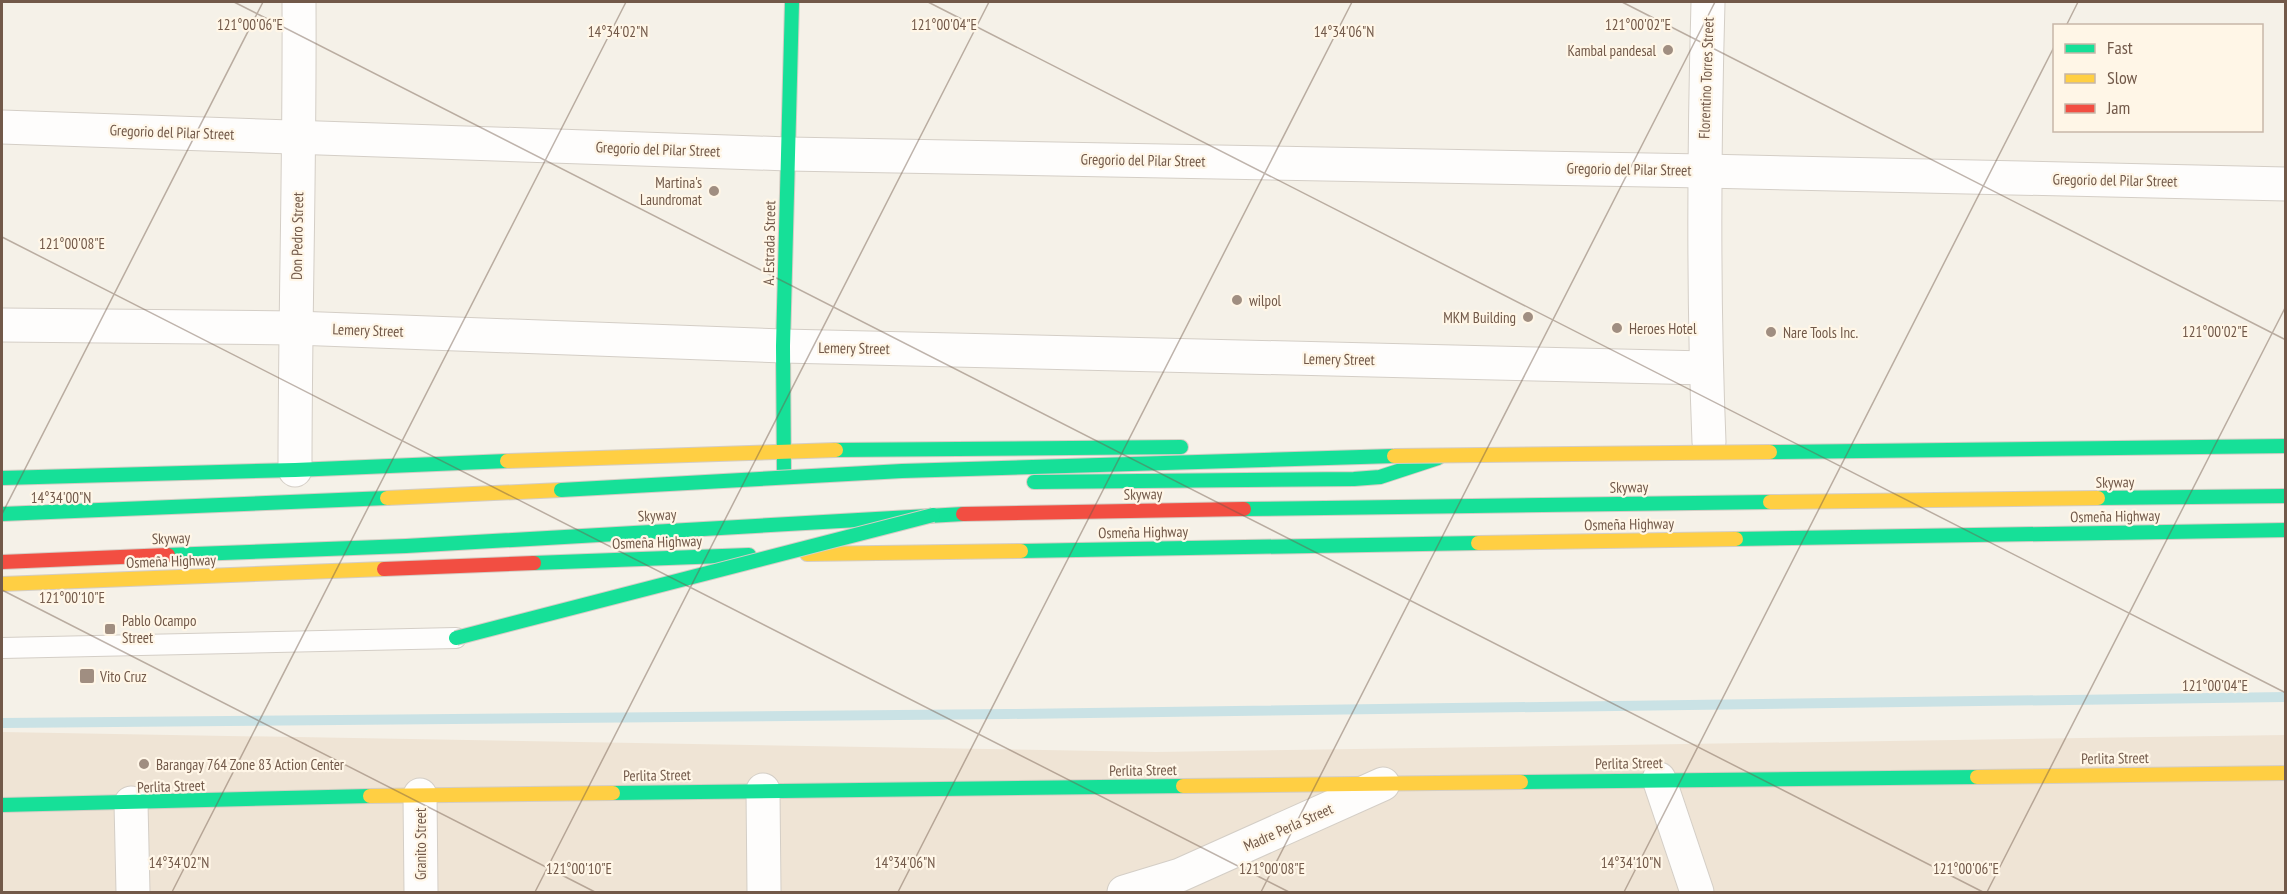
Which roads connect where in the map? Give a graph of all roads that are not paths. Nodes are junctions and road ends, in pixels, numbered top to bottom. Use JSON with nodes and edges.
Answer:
{"nodes":[{"id":1,"x":299,"y":2,"type":"edge"},
{"id":2,"x":792,"y":2,"type":"edge"},
{"id":3,"x":1708,"y":2,"type":"edge"},
{"id":4,"x":2,"y":127,"type":"edge"},
{"id":5,"x":300,"y":136,"type":"junction"},
{"id":6,"x":788,"y":154,"type":"junction"},
{"id":7,"x":1704,"y":171,"type":"junction"},
{"id":8,"x":2286,"y":184,"type":"edge"},
{"id":9,"x":2,"y":325,"type":"edge"},
{"id":10,"x":295,"y":328,"type":"junction"},
{"id":11,"x":783,"y":346,"type":"junction"},
{"id":12,"x":1706,"y":368,"type":"junction"},
{"id":13,"x":2286,"y":433,"type":"edge"},
{"id":14,"x":1709,"y":442,"type":"junction"},
{"id":15,"x":1464,"y":444,"type":"junction"},
{"id":16,"x":1261,"y":446,"type":"dead end"},
{"id":17,"x":2286,"y":446,"type":"edge"},
{"id":18,"x":1189,"y":447,"type":"dead end"},
{"id":19,"x":784,"y":450,"type":"junction"},
{"id":20,"x":295,"y":470,"type":"junction"},
{"id":21,"x":2,"y":478,"type":"edge"},
{"id":22,"x":1022,"y":482,"type":"dead end"},
{"id":23,"x":962,"y":483,"type":"dead end"},
{"id":24,"x":784,"y":485,"type":"junction"},
{"id":25,"x":2286,"y":496,"type":"edge"},
{"id":26,"x":2,"y":514,"type":"edge"},
{"id":27,"x":933,"y":515,"type":"junction"},
{"id":28,"x":2,"y":527,"type":"edge"},
{"id":29,"x":2286,"y":530,"type":"edge"},
{"id":30,"x":2,"y":562,"type":"edge"},
{"id":31,"x":2,"y":584,"type":"edge"},
{"id":32,"x":456,"y":638,"type":"joint"},
{"id":33,"x":2,"y":648,"type":"edge"},
{"id":34,"x":2286,"y":773,"type":"edge"},
{"id":35,"x":1659,"y":779,"type":"junction"},
{"id":36,"x":1383,"y":784,"type":"junction"},
{"id":37,"x":763,"y":790,"type":"junction"},
{"id":38,"x":420,"y":795,"type":"junction"},
{"id":39,"x":131,"y":804,"type":"junction"},
{"id":40,"x":2,"y":805,"type":"edge"},
{"id":41,"x":133,"y":892,"type":"edge"},
{"id":42,"x":421,"y":892,"type":"edge"},
{"id":43,"x":764,"y":892,"type":"edge"},
{"id":44,"x":1124,"y":892,"type":"edge"},
{"id":45,"x":1697,"y":892,"type":"edge"}],
"edges":[{"from":1,"to":5,"type":"street","name":"Don Pedro Street"},
{"from":2,"to":6,"type":"main road","name":"A. Estrada Street"},
{"from":3,"to":7,"type":"street","name":"Florentino Torres Street"},
{"from":4,"to":5,"type":"street","name":"Gregorio del Pilar Street"},
{"from":5,"to":6,"type":"street","name":"Gregorio del Pilar Street"},
{"from":5,"to":10,"type":"street","name":"Don Pedro Street"},
{"from":6,"to":7,"type":"street","name":"Gregorio del Pilar Street"},
{"from":6,"to":11,"type":"main road","name":"A. Estrada Street"},
{"from":7,"to":8,"type":"street","name":"Gregorio del Pilar Street"},
{"from":7,"to":12,"type":"street","name":"Florentino Torres Street"},
{"from":9,"to":10,"type":"street","name":"Lemery Street"},
{"from":10,"to":11,"type":"street","name":"Lemery Street"},
{"from":10,"to":20,"type":"street","name":"Don Pedro Street"},
{"from":11,"to":12,"type":"street","name":"Lemery Street"},
{"from":11,"to":19,"type":"main road","name":"A. Estrada Street"},
{"from":12,"to":14,"type":"street","name":"Florentino Torres Street"},
{"from":13,"to":14,"type":"main road"},
{"from":14,"to":15,"type":"main road"},
{"from":15,"to":16,"type":"main road"},
{"from":15,"to":22,"type":"main road"},
{"from":17,"to":26,"type":"main road","name":"Skyway","bridge":true},
{"from":18,"to":19,"type":"main road"},
{"from":19,"to":20,"type":"main road"},
{"from":19,"to":24,"type":"main road","name":"A. Estrada Street"},
{"from":20,"to":21,"type":"main road"},
{"from":23,"to":24,"type":"main road"},
{"from":24,"to":28,"type":"main road"},
{"from":25,"to":27,"type":"main road","name":"Skyway"},
{"from":27,"to":30,"type":"main road","name":"Skyway","bridge":true},
{"from":27,"to":32,"type":"main road","bridge":true},
{"from":29,"to":31,"type":"main road","name":"Osmeña Highway"},
{"from":32,"to":33,"type":"lane"},
{"from":34,"to":35,"type":"main road","name":"Perlita Street"},
{"from":35,"to":36,"type":"main road","name":"Perlita Street"},
{"from":35,"to":45,"type":"street"},
{"from":36,"to":37,"type":"main road","name":"Perlita Street"},
{"from":36,"to":44,"type":"street","name":"Madre Perla Street"},
{"from":37,"to":38,"type":"main road","name":"Perlita Street"},
{"from":37,"to":43,"type":"street"},
{"from":38,"to":39,"type":"main road","name":"Perlita Street"},
{"from":38,"to":42,"type":"street","name":"Granito Street"},
{"from":39,"to":40,"type":"main road","name":"Perlita Street"},
{"from":39,"to":41,"type":"street"}]}
